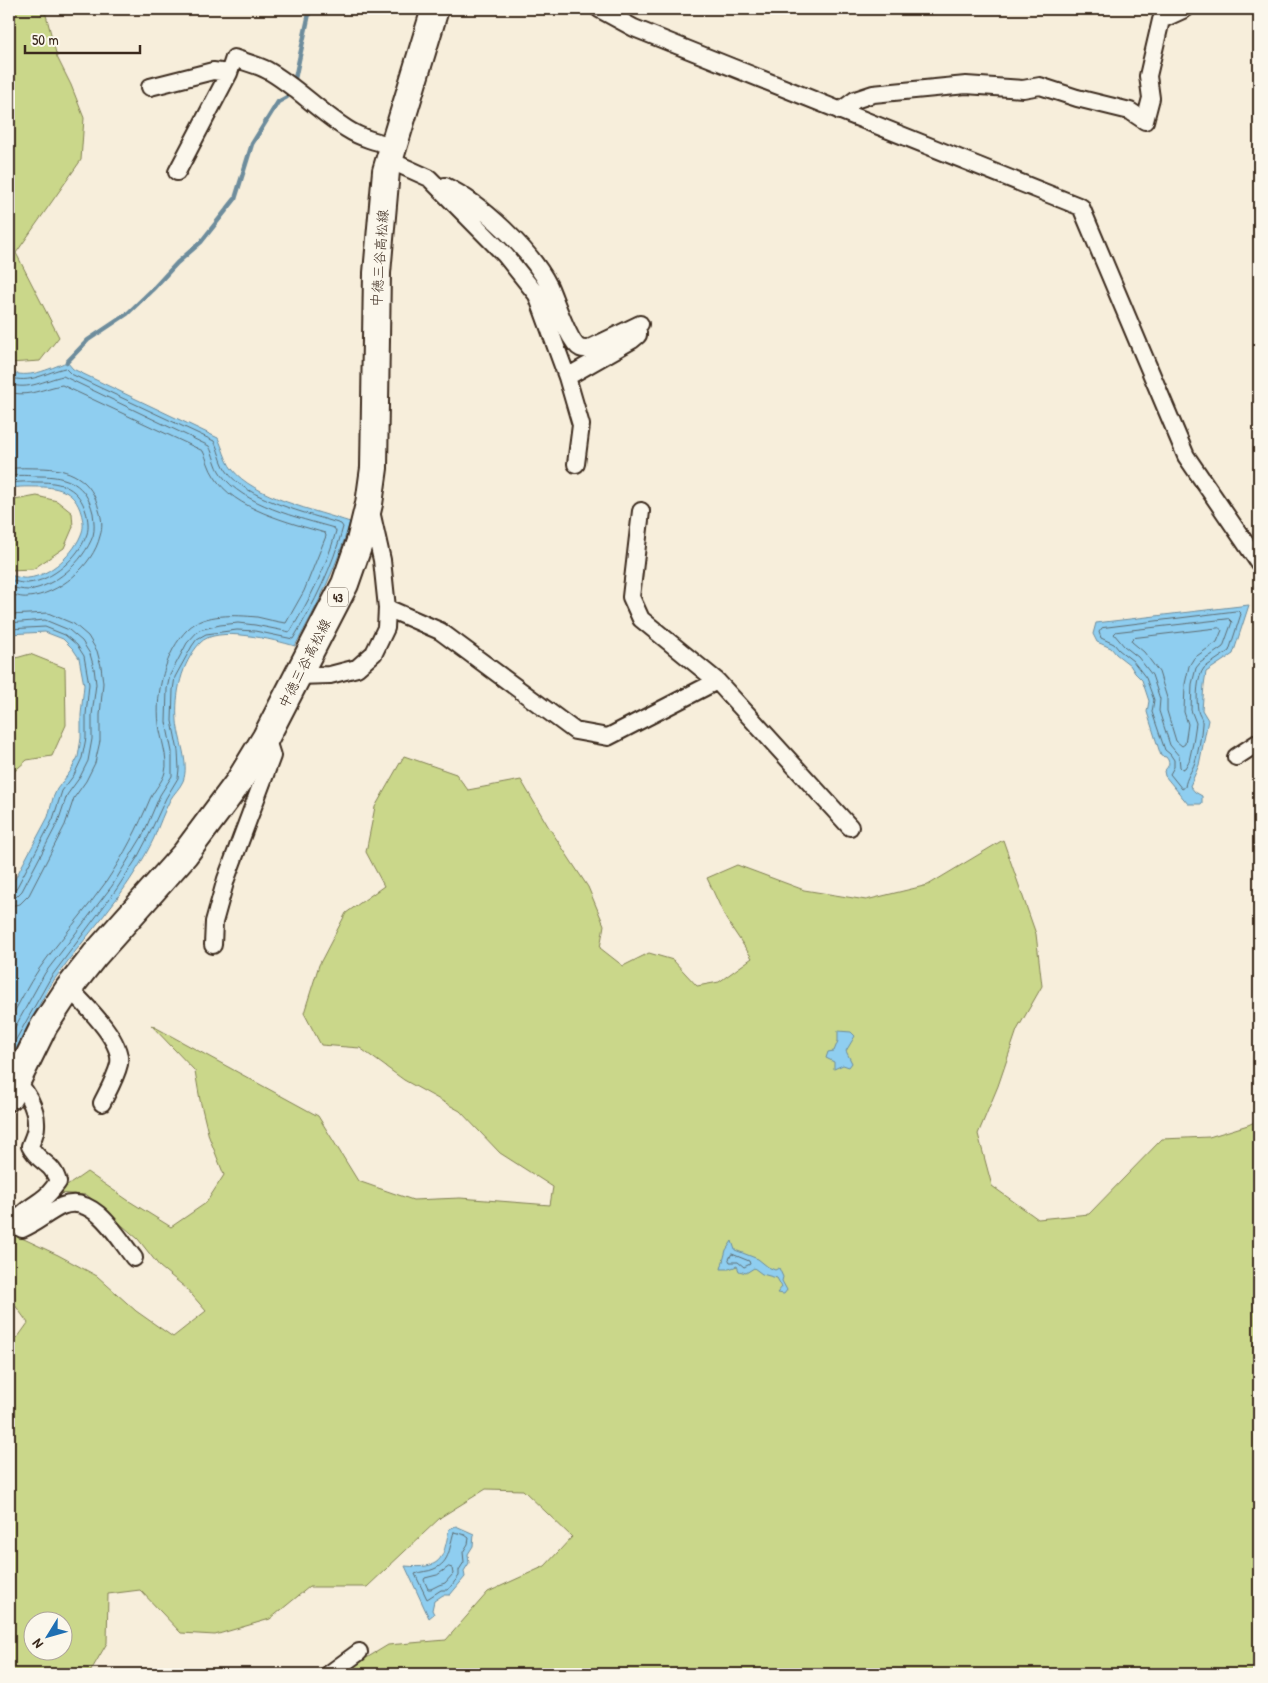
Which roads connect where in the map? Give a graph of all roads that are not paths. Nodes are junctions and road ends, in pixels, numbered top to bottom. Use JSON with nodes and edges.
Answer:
{"nodes":[{"id":1,"x":435,"y":9,"type":"edge"},
{"id":2,"x":599,"y":9,"type":"edge"},
{"id":3,"x":1185,"y":9,"type":"edge"},
{"id":4,"x":229,"y":73,"type":"junction"},
{"id":5,"x":150,"y":87,"type":"dead end"},
{"id":6,"x":840,"y":111,"type":"junction"},
{"id":7,"x":391,"y":153,"type":"junction"},
{"id":8,"x":177,"y":172,"type":"dead end"},
{"id":9,"x":429,"y":178,"type":"junction"},
{"id":10,"x":567,"y":377,"type":"junction"},
{"id":11,"x":576,"y":464,"type":"dead end"},
{"id":12,"x":369,"y":504,"type":"junction"},
{"id":13,"x":641,"y":511,"type":"dead end"},
{"id":14,"x":1259,"y":563,"type":"edge"},
{"id":15,"x":387,"y":608,"type":"junction"},
{"id":16,"x":296,"y":676,"type":"junction"},
{"id":17,"x":717,"y":681,"type":"junction"},
{"id":18,"x":266,"y":737,"type":"junction"},
{"id":19,"x":1259,"y":742,"type":"edge"},
{"id":20,"x":1236,"y":758,"type":"dead end"},
{"id":21,"x":850,"y":827,"type":"dead end"},
{"id":22,"x":213,"y":945,"type":"dead end"},
{"id":23,"x":69,"y":988,"type":"junction"},
{"id":24,"x":11,"y":1085,"type":"edge"},
{"id":25,"x":102,"y":1103,"type":"dead end"},
{"id":26,"x":134,"y":1258,"type":"dead end"},
{"id":27,"x":359,"y":1652,"type":"dead end"},
{"id":28,"x":329,"y":1674,"type":"edge"}],
"edges":[{"from":1,"to":7,"type":"main road","name":"中徳三谷高松線","number":"43"},
{"from":2,"to":6,"type":"street"},
{"from":3,"to":6,"type":"street"},
{"from":4,"to":5,"type":"street"},
{"from":4,"to":7,"type":"street"},
{"from":4,"to":8,"type":"street"},
{"from":6,"to":14,"type":"street"},
{"from":7,"to":9,"type":"street"},
{"from":7,"to":12,"type":"main road","name":"中徳三谷高松線","number":"43"},
{"from":9,"to":10,"type":"street"},
{"from":9,"to":10,"type":"street"},
{"from":10,"to":11,"type":"street"},
{"from":12,"to":15,"type":"street"},
{"from":12,"to":16,"type":"main road","name":"中徳三谷高松線","number":"43"},
{"from":13,"to":17,"type":"street"},
{"from":15,"to":16,"type":"street"},
{"from":15,"to":17,"type":"street"},
{"from":16,"to":18,"type":"main road","name":"中徳三谷高松線","number":"43"},
{"from":17,"to":21,"type":"street"},
{"from":18,"to":22,"type":"street"},
{"from":18,"to":23,"type":"main road","name":"中徳三谷高松線","number":"43"},
{"from":19,"to":20,"type":"street"},
{"from":23,"to":24,"type":"main road","name":"中徳三谷高松線","number":"43"},
{"from":23,"to":25,"type":"street"},
{"from":24,"to":26,"type":"street"},
{"from":27,"to":28,"type":"street"}]}
